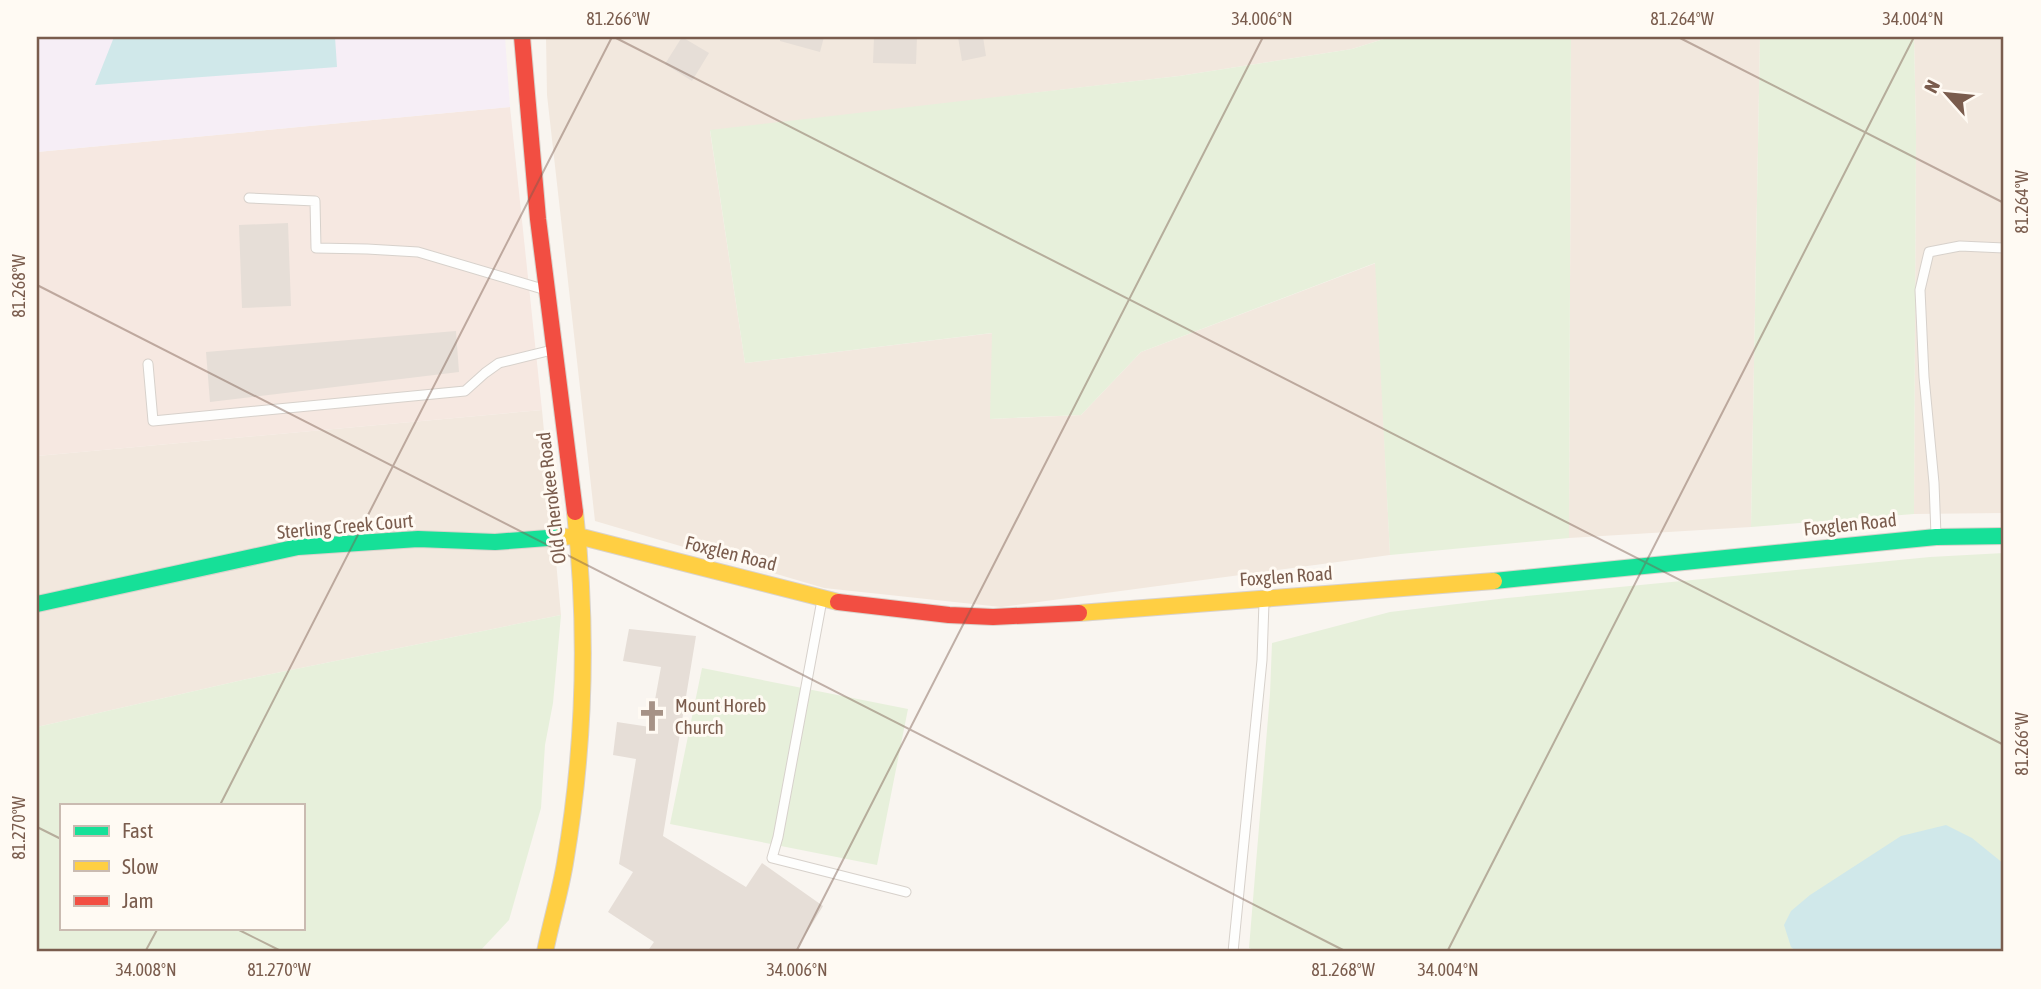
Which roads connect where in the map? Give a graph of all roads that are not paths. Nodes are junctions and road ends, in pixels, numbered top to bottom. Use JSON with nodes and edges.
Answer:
{"nodes":[{"id":1,"x":522,"y":37,"type":"edge"},
{"id":2,"x":249,"y":198,"type":"dead end"},
{"id":3,"x":2004,"y":248,"type":"edge"},
{"id":4,"x":547,"y":291,"type":"junction"},
{"id":5,"x":554,"y":349,"type":"junction"},
{"id":6,"x":148,"y":364,"type":"dead end"},
{"id":7,"x":578,"y":536,"type":"junction"},
{"id":8,"x":2004,"y":536,"type":"edge"},
{"id":9,"x":1936,"y":537,"type":"junction"},
{"id":10,"x":822,"y":598,"type":"junction"},
{"id":11,"x":1264,"y":599,"type":"junction"},
{"id":12,"x":37,"y":604,"type":"edge"},
{"id":13,"x":906,"y":892,"type":"dead end"},
{"id":14,"x":545,"y":952,"type":"edge"},
{"id":15,"x":1233,"y":952,"type":"edge"}],
"edges":[{"from":1,"to":4,"type":"street","name":"Old Cherokee Road"},
{"from":2,"to":4,"type":"lane"},
{"from":3,"to":9,"type":"lane"},
{"from":4,"to":5,"type":"street","name":"Old Cherokee Road"},
{"from":5,"to":6,"type":"lane"},
{"from":5,"to":7,"type":"street","name":"Old Cherokee Road"},
{"from":7,"to":10,"type":"street","name":"Foxglen Road"},
{"from":7,"to":12,"type":"street","name":"Sterling Creek Court"},
{"from":7,"to":14,"type":"street","name":"Old Cherokee Road"},
{"from":8,"to":9,"type":"street","name":"Foxglen Road"},
{"from":9,"to":11,"type":"street","name":"Foxglen Road"},
{"from":10,"to":11,"type":"street","name":"Foxglen Road"},
{"from":10,"to":13,"type":"lane"},
{"from":11,"to":15,"type":"lane"}]}
